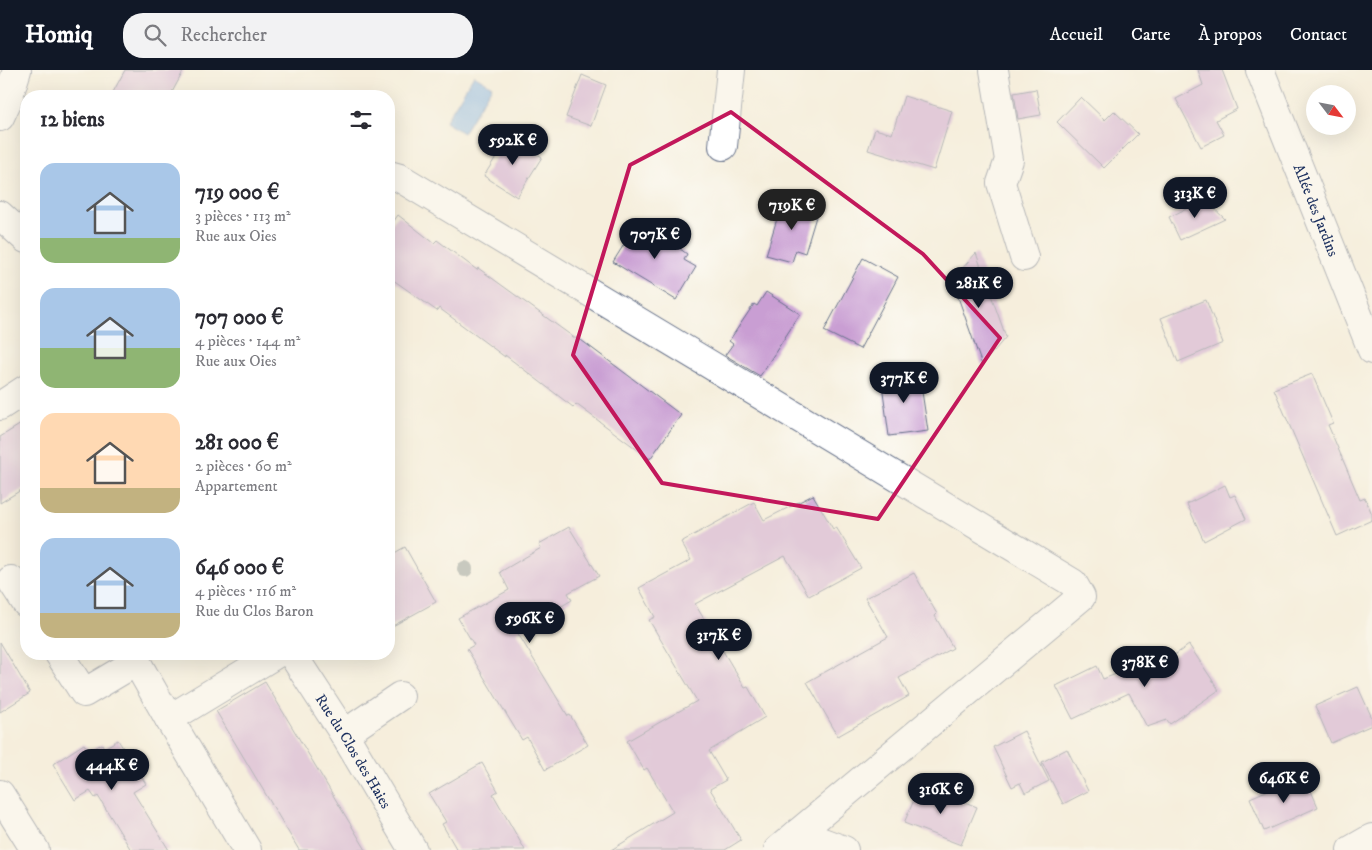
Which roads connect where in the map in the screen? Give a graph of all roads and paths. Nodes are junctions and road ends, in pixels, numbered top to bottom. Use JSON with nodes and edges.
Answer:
{"nodes":[{"id":1,"x":17,"y":70,"type":"edge"},
{"id":2,"x":731,"y":70,"type":"edge"},
{"id":3,"x":994,"y":70,"type":"edge"},
{"id":4,"x":1260,"y":70,"type":"edge"},
{"id":5,"x":0,"y":117,"type":"edge"},
{"id":6,"x":723,"y":146,"type":"dead end"},
{"id":7,"x":395,"y":177,"type":"edge"},
{"id":8,"x":0,"y":215,"type":"edge"},
{"id":9,"x":20,"y":233,"type":"edge"},
{"id":10,"x":1024,"y":258,"type":"dead end"},
{"id":11,"x":1372,"y":350,"type":"edge"},
{"id":12,"x":20,"y":393,"type":"edge"},
{"id":13,"x":0,"y":406,"type":"edge"},
{"id":14,"x":11,"y":580,"type":"dead end"},
{"id":15,"x":20,"y":594,"type":"edge"},
{"id":16,"x":63,"y":660,"type":"edge"},
{"id":17,"x":131,"y":660,"type":"edge"},
{"id":18,"x":135,"y":660,"type":"edge"},
{"id":19,"x":266,"y":660,"type":"edge"},
{"id":20,"x":296,"y":660,"type":"edge"},
{"id":21,"x":400,"y":696,"type":"dead end"},
{"id":22,"x":169,"y":719,"type":"junction"},
{"id":23,"x":344,"y":734,"type":"junction"},
{"id":24,"x":0,"y":794,"type":"edge"},
{"id":25,"x":1372,"y":838,"type":"edge"},
{"id":26,"x":788,"y":841,"type":"edge"},
{"id":27,"x":35,"y":850,"type":"edge"},
{"id":28,"x":247,"y":850,"type":"edge"},
{"id":29,"x":413,"y":850,"type":"edge"},
{"id":30,"x":844,"y":850,"type":"edge"},
{"id":31,"x":1351,"y":850,"type":"edge"}],
"edges":[{"from":1,"to":5,"type":"street"},
{"from":2,"to":6,"type":"street"},
{"from":3,"to":10,"type":"street"},
{"from":4,"to":11,"type":"street","name":"Allée des Jardins"},
{"from":7,"to":26,"type":"street"},
{"from":8,"to":9,"type":"street"},
{"from":12,"to":13,"type":"street"},
{"from":14,"to":15,"type":"street"},
{"from":16,"to":17,"type":"street"},
{"from":18,"to":22,"type":"street"},
{"from":19,"to":22,"type":"street"},
{"from":20,"to":23,"type":"street","name":"Rue du Clos des Haies"},
{"from":21,"to":23,"type":"street"},
{"from":22,"to":28,"type":"street"},
{"from":23,"to":29,"type":"street","name":"Rue du Clos des Haies"},
{"from":24,"to":27,"type":"street"},
{"from":25,"to":31,"type":"street"},
{"from":26,"to":30,"type":"street"}]}
